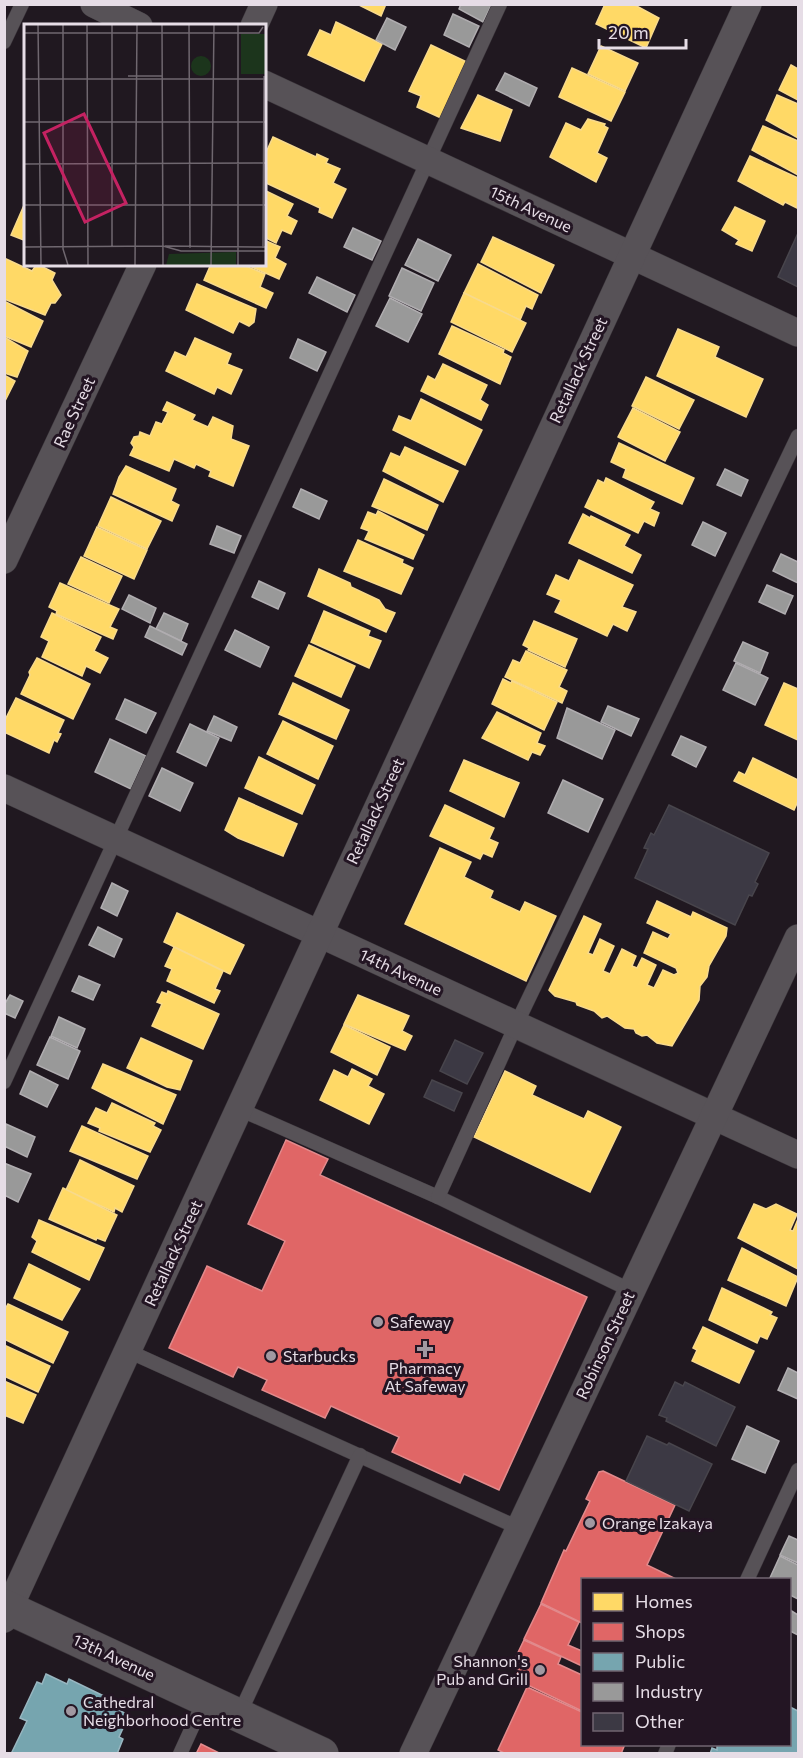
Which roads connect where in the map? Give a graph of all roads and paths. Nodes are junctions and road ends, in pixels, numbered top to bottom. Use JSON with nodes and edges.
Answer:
{"nodes":[{"id":1,"x":22,"y":4,"type":"edge"},
{"id":2,"x":94,"y":4,"type":"edge"},
{"id":3,"x":264,"y":4,"type":"edge"},
{"id":4,"x":500,"y":4,"type":"edge"},
{"id":5,"x":748,"y":4,"type":"edge"},
{"id":6,"x":135,"y":24,"type":"edge"},
{"id":7,"x":255,"y":24,"type":"edge"},
{"id":8,"x":4,"y":42,"type":"edge"},
{"id":9,"x":266,"y":85,"type":"edge"},
{"id":10,"x":429,"y":160,"type":"junction"},
{"id":11,"x":631,"y":256,"type":"junction"},
{"id":12,"x":142,"y":266,"type":"edge"},
{"id":13,"x":798,"y":333,"type":"edge"},
{"id":14,"x":798,"y":436,"type":"edge"},
{"id":15,"x":4,"y":560,"type":"edge"},
{"id":16,"x":4,"y":788,"type":"edge"},
{"id":17,"x":116,"y":840,"type":"junction"},
{"id":18,"x":319,"y":934,"type":"junction"},
{"id":19,"x":798,"y":938,"type":"edge"},
{"id":20,"x":516,"y":1025,"type":"junction"},
{"id":21,"x":4,"y":1082,"type":"edge"},
{"id":22,"x":239,"y":1109,"type":"junction"},
{"id":23,"x":714,"y":1116,"type":"junction"},
{"id":24,"x":798,"y":1155,"type":"edge"},
{"id":25,"x":438,"y":1197,"type":"junction"},
{"id":26,"x":630,"y":1290,"type":"junction"},
{"id":27,"x":128,"y":1351,"type":"junction"},
{"id":28,"x":360,"y":1455,"type":"junction"},
{"id":29,"x":798,"y":1470,"type":"edge"},
{"id":30,"x":519,"y":1528,"type":"junction"},
{"id":31,"x":748,"y":1578,"type":"edge"},
{"id":32,"x":6,"y":1611,"type":"edge"},
{"id":33,"x":205,"y":1699,"type":"junction"},
{"id":34,"x":239,"y":1715,"type":"junction"},
{"id":35,"x":180,"y":1754,"type":"edge"},
{"id":36,"x":322,"y":1754,"type":"edge"},
{"id":37,"x":413,"y":1754,"type":"edge"}],
"edges":[{"from":1,"to":8,"type":"lane"},
{"from":2,"to":6,"type":"street"},
{"from":3,"to":7,"type":"street"},
{"from":4,"to":10,"type":"lane"},
{"from":5,"to":11,"type":"street","name":"Retallack Street"},
{"from":9,"to":10,"type":"street","name":"15th Avenue"},
{"from":10,"to":11,"type":"street","name":"15th Avenue"},
{"from":10,"to":17,"type":"lane"},
{"from":11,"to":13,"type":"street","name":"15th Avenue"},
{"from":11,"to":18,"type":"street","name":"Retallack Street"},
{"from":12,"to":15,"type":"street","name":"Rae Street"},
{"from":14,"to":20,"type":"lane"},
{"from":16,"to":17,"type":"street","name":"14th Avenue"},
{"from":17,"to":18,"type":"street","name":"14th Avenue"},
{"from":17,"to":21,"type":"lane"},
{"from":18,"to":20,"type":"street","name":"14th Avenue"},
{"from":18,"to":22,"type":"street","name":"Retallack Street"},
{"from":19,"to":23,"type":"street","name":"Robinson Street"},
{"from":20,"to":23,"type":"street","name":"14th Avenue"},
{"from":20,"to":25,"type":"lane"},
{"from":22,"to":25,"type":"lane"},
{"from":22,"to":27,"type":"street","name":"Retallack Street"},
{"from":23,"to":24,"type":"street","name":"14th Avenue"},
{"from":23,"to":26,"type":"street","name":"Robinson Street"},
{"from":25,"to":26,"type":"lane"},
{"from":26,"to":30,"type":"street","name":"Robinson Street"},
{"from":27,"to":28,"type":"lane"},
{"from":27,"to":32,"type":"street","name":"Retallack Street"},
{"from":28,"to":30,"type":"lane"},
{"from":28,"to":34,"type":"lane"},
{"from":29,"to":31,"type":"lane"},
{"from":30,"to":37,"type":"street","name":"Robinson Street"},
{"from":32,"to":33,"type":"street","name":"13th Avenue"},
{"from":33,"to":34,"type":"street","name":"13th Avenue"},
{"from":33,"to":35,"type":"lane"},
{"from":34,"to":36,"type":"street","name":"13th Avenue"}]}
